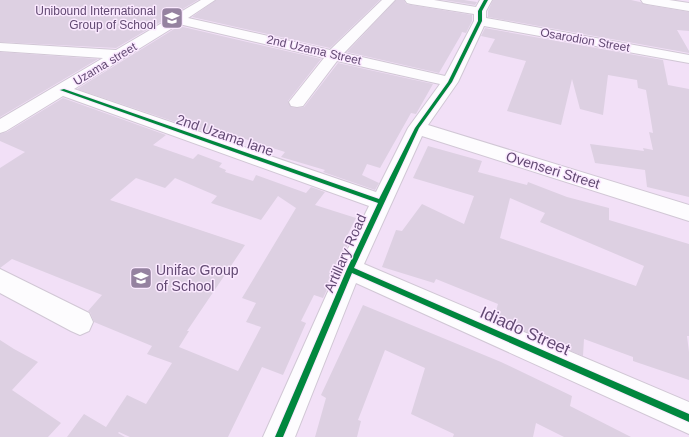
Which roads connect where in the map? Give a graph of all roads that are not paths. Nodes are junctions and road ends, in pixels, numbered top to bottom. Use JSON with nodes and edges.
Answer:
{"nodes":[{"id":1,"x":209,"y":0,"type":"edge"},
{"id":2,"x":389,"y":0,"type":"edge"},
{"id":3,"x":410,"y":0,"type":"edge"},
{"id":4,"x":647,"y":0,"type":"edge"},
{"id":5,"x":689,"y":7,"type":"edge"},
{"id":6,"x":482,"y":11,"type":"edge"},
{"id":7,"x":178,"y":20,"type":"junction"},
{"id":8,"x":0,"y":47,"type":"edge"},
{"id":9,"x":119,"y":55,"type":"junction"},
{"id":10,"x":334,"y":55,"type":"junction"},
{"id":11,"x":689,"y":59,"type":"edge"},
{"id":12,"x":450,"y":82,"type":"junction"},
{"id":13,"x":62,"y":90,"type":"junction"},
{"id":14,"x":297,"y":102,"type":"dead end"},
{"id":15,"x":0,"y":127,"type":"edge"},
{"id":16,"x":417,"y":128,"type":"junction"},
{"id":17,"x":381,"y":202,"type":"junction"},
{"id":18,"x":689,"y":213,"type":"edge"},
{"id":19,"x":350,"y":269,"type":"junction"},
{"id":20,"x":0,"y":280,"type":"edge"},
{"id":21,"x":80,"y":322,"type":"dead end"},
{"id":22,"x":689,"y":418,"type":"edge"},
{"id":23,"x":278,"y":437,"type":"edge"}],
"edges":[{"from":1,"to":7,"type":"street","name":"Uzama street"},
{"from":2,"to":10,"type":"street"},
{"from":3,"to":6,"type":"street","name":"Osarodion Street"},
{"from":4,"to":5,"type":"street"},
{"from":6,"to":11,"type":"street","name":"Osarodion Street"},
{"from":6,"to":12,"type":"street","name":"Artillary Road"},
{"from":7,"to":9,"type":"street","name":"Uzama street"},
{"from":7,"to":10,"type":"street","name":"2nd Uzama Street"},
{"from":8,"to":9,"type":"street"},
{"from":9,"to":13,"type":"street","name":"Uzama street"},
{"from":10,"to":12,"type":"street","name":"2nd Uzama Street"},
{"from":10,"to":14,"type":"street"},
{"from":12,"to":16,"type":"street","name":"Artillary Road"},
{"from":13,"to":15,"type":"street","name":"Uzama street"},
{"from":13,"to":17,"type":"street","name":"2nd Uzama lane"},
{"from":16,"to":17,"type":"street","name":"Artillary Road"},
{"from":16,"to":18,"type":"street","name":"Ovenseri Street"},
{"from":17,"to":19,"type":"street","name":"Artillary Road"},
{"from":19,"to":22,"type":"street","name":"Idiado Street"},
{"from":19,"to":23,"type":"street","name":"Artillary Road"},
{"from":20,"to":21,"type":"street"}]}
